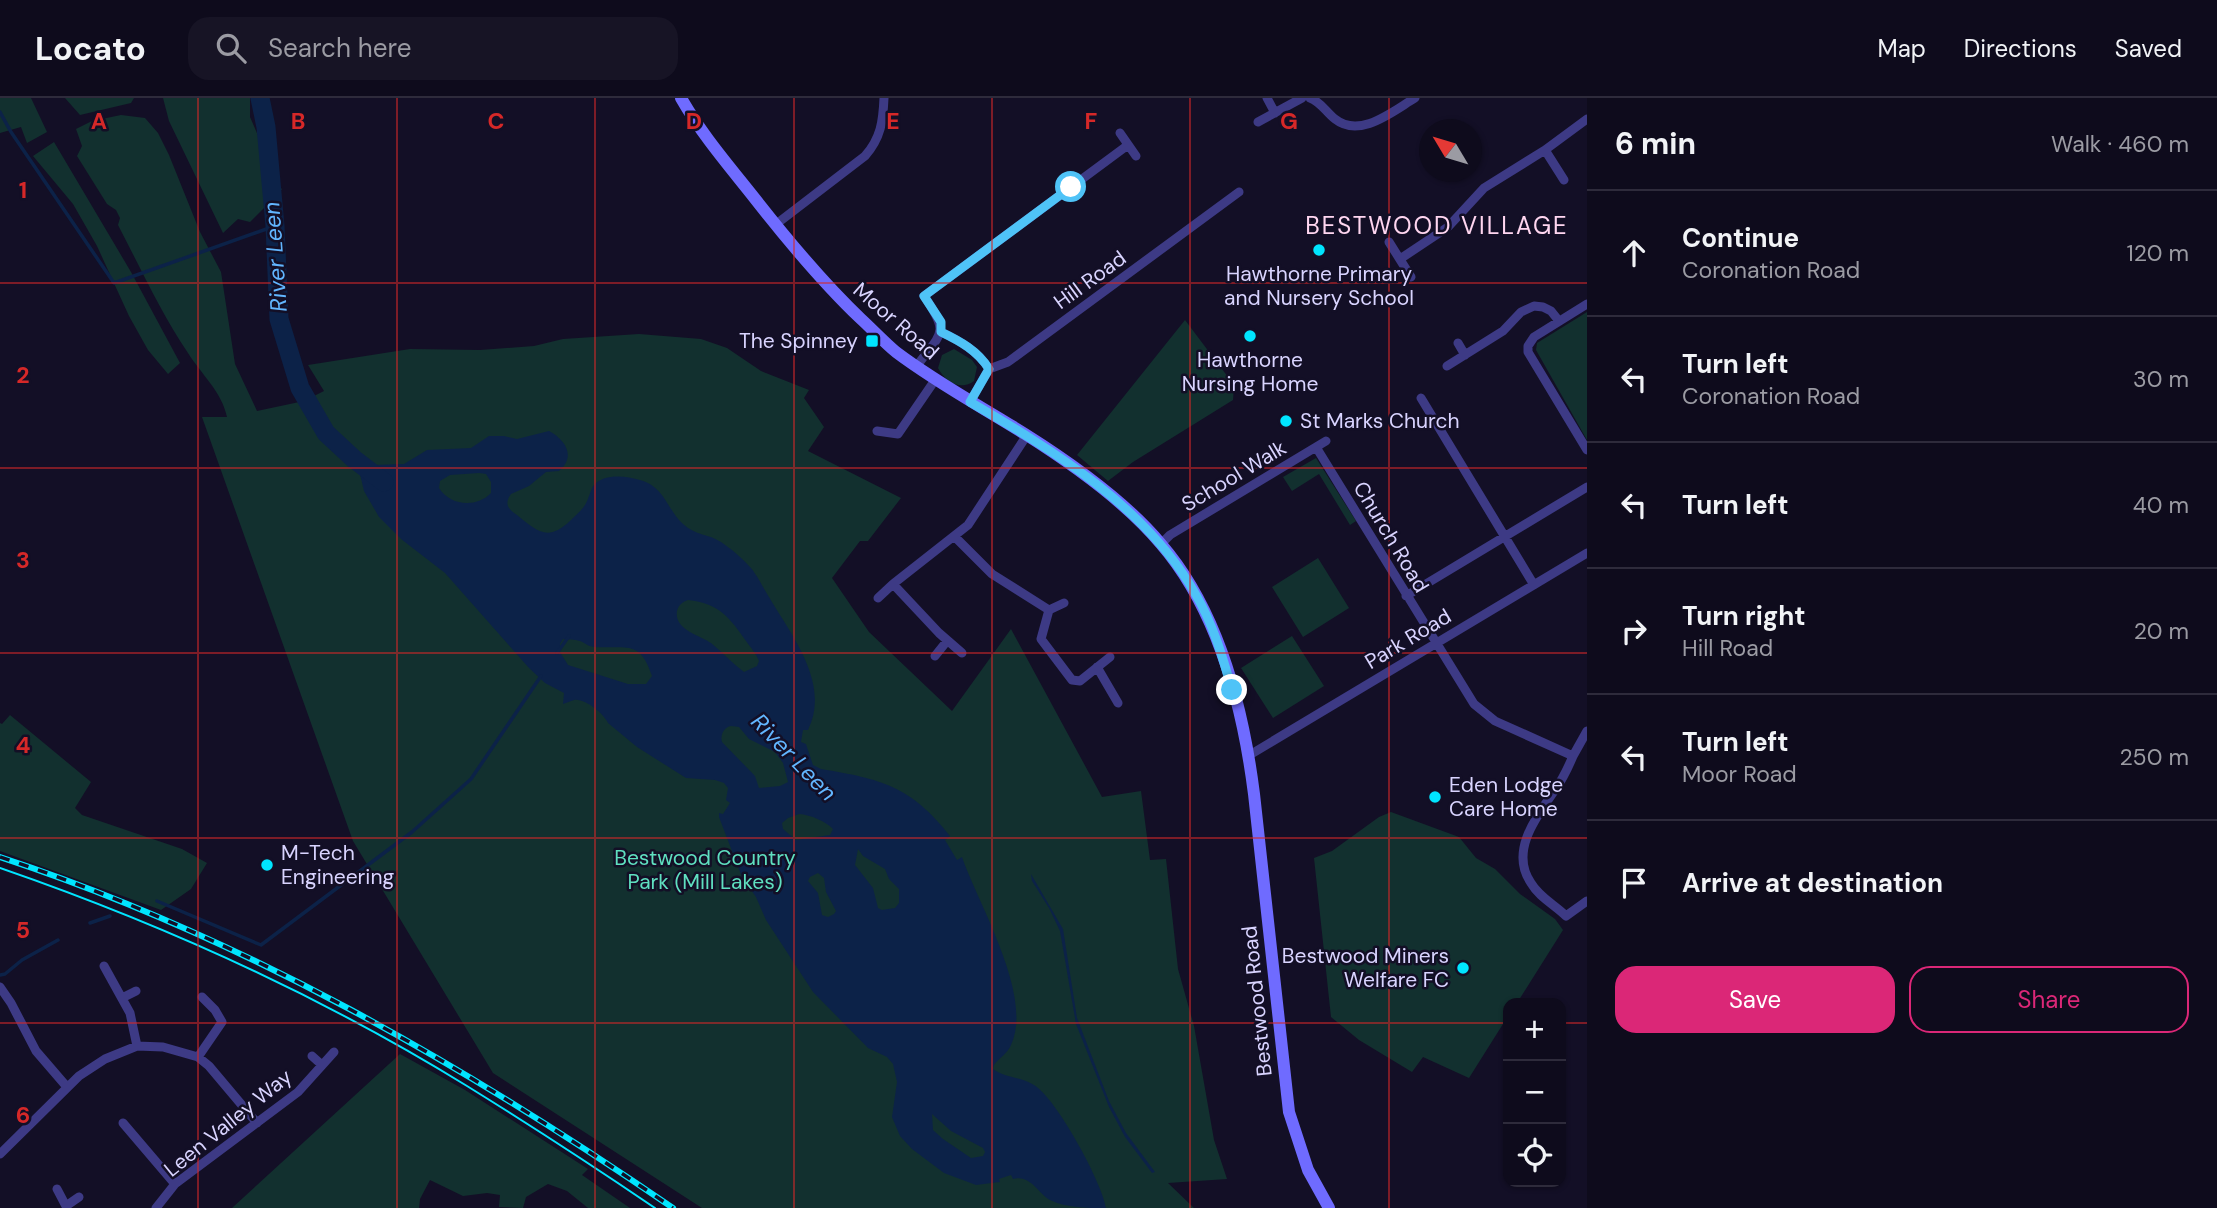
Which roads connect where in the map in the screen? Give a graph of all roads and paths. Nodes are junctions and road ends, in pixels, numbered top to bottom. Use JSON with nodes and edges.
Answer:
{"nodes":[{"id":1,"x":681,"y":98,"type":"edge"},
{"id":2,"x":884,"y":98,"type":"edge"},
{"id":3,"x":1267,"y":98,"type":"edge"},
{"id":4,"x":1301,"y":98,"type":"edge"},
{"id":5,"x":1310,"y":98,"type":"edge"},
{"id":6,"x":1411,"y":99,"type":"edge"},
{"id":7,"x":1275,"y":113,"type":"junction"},
{"id":8,"x":1587,"y":119,"type":"edge"},
{"id":9,"x":1258,"y":122,"type":"dead end"},
{"id":10,"x":1120,"y":133,"type":"dead end"},
{"id":11,"x":1128,"y":145,"type":"junction"},
{"id":12,"x":1545,"y":150,"type":"junction"},
{"id":13,"x":1136,"y":156,"type":"dead end"},
{"id":14,"x":1564,"y":180,"type":"dead end"},
{"id":15,"x":1239,"y":192,"type":"dead end"},
{"id":16,"x":775,"y":225,"type":"junction"},
{"id":17,"x":1389,"y":242,"type":"dead end"},
{"id":18,"x":1400,"y":259,"type":"junction"},
{"id":19,"x":1411,"y":277,"type":"dead end"},
{"id":20,"x":1587,"y":304,"type":"edge"},
{"id":21,"x":1559,"y":321,"type":"junction"},
{"id":22,"x":941,"y":332,"type":"junction"},
{"id":23,"x":1458,"y":343,"type":"dead end"},
{"id":24,"x":1465,"y":355,"type":"junction"},
{"id":25,"x":1447,"y":366,"type":"dead end"},
{"id":26,"x":916,"y":367,"type":"junction"},
{"id":27,"x":989,"y":369,"type":"junction"},
{"id":28,"x":935,"y":380,"type":"junction"},
{"id":29,"x":1421,"y":398,"type":"dead end"},
{"id":30,"x":970,"y":402,"type":"junction"},
{"id":31,"x":877,"y":431,"type":"dead end"},
{"id":32,"x":1027,"y":435,"type":"junction"},
{"id":33,"x":1326,"y":441,"type":"dead end"},
{"id":34,"x":1316,"y":447,"type":"junction"},
{"id":35,"x":1587,"y":450,"type":"edge"},
{"id":36,"x":1587,"y":487,"type":"edge"},
{"id":37,"x":955,"y":537,"type":"junction"},
{"id":38,"x":1504,"y":537,"type":"junction"},
{"id":39,"x":1161,"y":544,"type":"junction"},
{"id":40,"x":1587,"y":553,"type":"edge"},
{"id":41,"x":893,"y":584,"type":"junction"},
{"id":42,"x":1534,"y":585,"type":"junction"},
{"id":43,"x":1406,"y":596,"type":"junction"},
{"id":44,"x":878,"y":598,"type":"dead end"},
{"id":45,"x":1064,"y":603,"type":"dead end"},
{"id":46,"x":1049,"y":610,"type":"junction"},
{"id":47,"x":947,"y":641,"type":"junction"},
{"id":48,"x":1435,"y":644,"type":"junction"},
{"id":49,"x":962,"y":653,"type":"dead end"},
{"id":50,"x":934,"y":656,"type":"dead end"},
{"id":51,"x":1110,"y":657,"type":"dead end"},
{"id":52,"x":1097,"y":667,"type":"junction"},
{"id":53,"x":1118,"y":703,"type":"dead end"},
{"id":54,"x":1587,"y":731,"type":"edge"},
{"id":55,"x":1248,"y":756,"type":"junction"},
{"id":56,"x":1573,"y":757,"type":"junction"},
{"id":57,"x":1252,"y":782,"type":"joint"},
{"id":58,"x":1587,"y":901,"type":"edge"},
{"id":59,"x":104,"y":967,"type":"dead end"},
{"id":60,"x":0,"y":987,"type":"edge"},
{"id":61,"x":136,"y":990,"type":"dead end"},
{"id":62,"x":202,"y":997,"type":"dead end"},
{"id":63,"x":122,"y":998,"type":"junction"},
{"id":64,"x":137,"y":1046,"type":"junction"},
{"id":65,"x":334,"y":1052,"type":"dead end"},
{"id":66,"x":312,"y":1056,"type":"dead end"},
{"id":67,"x":198,"y":1057,"type":"junction"},
{"id":68,"x":323,"y":1065,"type":"junction"},
{"id":69,"x":67,"y":1087,"type":"junction"},
{"id":70,"x":122,"y":1123,"type":"dead end"},
{"id":71,"x":257,"y":1123,"type":"junction"},
{"id":72,"x":0,"y":1154,"type":"edge"},
{"id":73,"x":175,"y":1184,"type":"junction"},
{"id":74,"x":57,"y":1189,"type":"dead end"},
{"id":75,"x":79,"y":1197,"type":"dead end"},
{"id":76,"x":67,"y":1207,"type":"edge"},
{"id":77,"x":156,"y":1208,"type":"edge"},
{"id":78,"x":1329,"y":1208,"type":"edge"}],
"edges":[{"from":1,"to":16,"type":"main road","name":"Moor Road"},
{"from":2,"to":16,"type":"street"},
{"from":3,"to":7,"type":"street"},
{"from":4,"to":7,"type":"street"},
{"from":5,"to":6,"type":"street"},
{"from":7,"to":9,"type":"street"},
{"from":8,"to":12,"type":"street"},
{"from":10,"to":11,"type":"street"},
{"from":11,"to":13,"type":"street"},
{"from":11,"to":22,"type":"street"},
{"from":12,"to":14,"type":"street"},
{"from":12,"to":18,"type":"street"},
{"from":15,"to":27,"type":"street","name":"Hill Road"},
{"from":16,"to":26,"type":"main road","name":"Moor Road"},
{"from":17,"to":18,"type":"street"},
{"from":18,"to":19,"type":"street"},
{"from":20,"to":21,"type":"street"},
{"from":21,"to":24,"type":"street"},
{"from":21,"to":35,"type":"street"},
{"from":22,"to":26,"type":"street"},
{"from":22,"to":27,"type":"street"},
{"from":23,"to":24,"type":"street"},
{"from":24,"to":25,"type":"street"},
{"from":26,"to":28,"type":"main road","name":"Moor Road"},
{"from":27,"to":30,"type":"street"},
{"from":28,"to":30,"type":"main road","name":"Moor Road"},
{"from":28,"to":31,"type":"street"},
{"from":29,"to":38,"type":"street"},
{"from":30,"to":32,"type":"main road","name":"Moor Road"},
{"from":32,"to":37,"type":"street"},
{"from":32,"to":39,"type":"main road","name":"Moor Road"},
{"from":33,"to":34,"type":"street","name":"School Walk"},
{"from":34,"to":39,"type":"street","name":"School Walk"},
{"from":34,"to":43,"type":"street","name":"Church Road"},
{"from":36,"to":38,"type":"street"},
{"from":37,"to":41,"type":"street"},
{"from":37,"to":46,"type":"street"},
{"from":38,"to":42,"type":"street"},
{"from":38,"to":43,"type":"street"},
{"from":39,"to":55,"type":"main road","name":"Moor Road"},
{"from":40,"to":42,"type":"street","name":"Park Road"},
{"from":41,"to":44,"type":"street"},
{"from":41,"to":47,"type":"street"},
{"from":42,"to":48,"type":"street","name":"Park Road"},
{"from":43,"to":48,"type":"street","name":"Church Road"},
{"from":45,"to":46,"type":"street"},
{"from":46,"to":52,"type":"street"},
{"from":47,"to":49,"type":"street"},
{"from":47,"to":50,"type":"street"},
{"from":48,"to":55,"type":"street","name":"Park Road"},
{"from":48,"to":56,"type":"street","name":"Church Road"},
{"from":51,"to":52,"type":"street"},
{"from":52,"to":53,"type":"street"},
{"from":54,"to":56,"type":"street"},
{"from":55,"to":57,"type":"main road","name":"Moor Road"},
{"from":56,"to":58,"type":"street"},
{"from":57,"to":78,"type":"main road","name":"Bestwood Road"},
{"from":59,"to":63,"type":"street"},
{"from":60,"to":69,"type":"street"},
{"from":61,"to":63,"type":"street"},
{"from":62,"to":67,"type":"street"},
{"from":63,"to":64,"type":"street"},
{"from":64,"to":67,"type":"street"},
{"from":64,"to":69,"type":"street"},
{"from":65,"to":68,"type":"street","name":"Leen Valley Way"},
{"from":66,"to":68,"type":"street","name":"Leen Valley Way"},
{"from":67,"to":71,"type":"street"},
{"from":68,"to":71,"type":"street","name":"Leen Valley Way"},
{"from":69,"to":72,"type":"street"},
{"from":70,"to":73,"type":"street"},
{"from":71,"to":73,"type":"street","name":"Leen Valley Way"},
{"from":73,"to":77,"type":"street","name":"Leen Valley Way"},
{"from":74,"to":76,"type":"street"},
{"from":75,"to":76,"type":"street"}]}
